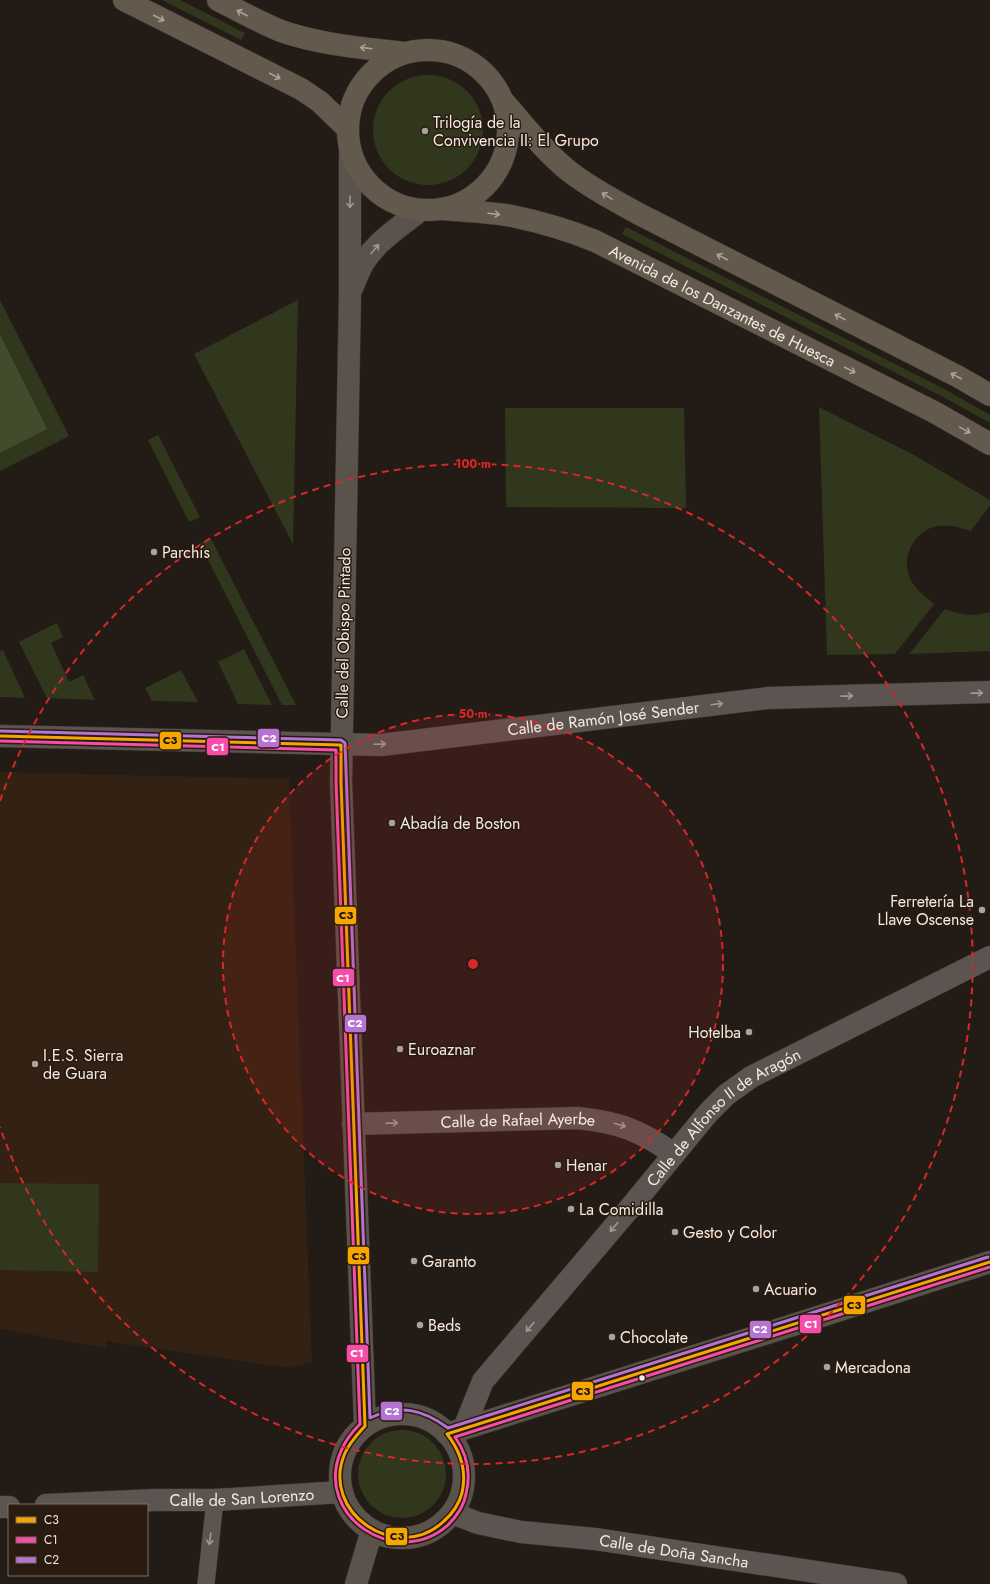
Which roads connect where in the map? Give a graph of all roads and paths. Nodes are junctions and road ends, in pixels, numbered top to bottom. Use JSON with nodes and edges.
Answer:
{"nodes":[{"id":1,"x":124,"y":0,"type":"edge"},
{"id":2,"x":218,"y":0,"type":"edge"},
{"id":3,"x":405,"y":53,"type":"junction"},
{"id":4,"x":504,"y":102,"type":"junction"},
{"id":5,"x":349,"y":139,"type":"junction"},
{"id":6,"x":431,"y":210,"type":"junction"},
{"id":7,"x":350,"y":294,"type":"junction"},
{"id":8,"x":990,"y":394,"type":"edge"},
{"id":9,"x":990,"y":444,"type":"edge"},
{"id":10,"x":990,"y":692,"type":"edge"},
{"id":11,"x":0,"y":736,"type":"edge"},
{"id":12,"x":341,"y":744,"type":"junction"},
{"id":13,"x":990,"y":957,"type":"edge"},
{"id":14,"x":354,"y":1124,"type":"junction"},
{"id":15,"x":674,"y":1154,"type":"junction"},
{"id":16,"x":990,"y":1262,"type":"edge"},
{"id":17,"x":366,"y":1426,"type":"junction"},
{"id":18,"x":455,"y":1431,"type":"junction"},
{"id":19,"x":342,"y":1492,"type":"junction"},
{"id":20,"x":215,"y":1500,"type":"junction"},
{"id":21,"x":68,"y":1504,"type":"edge"},
{"id":22,"x":452,"y":1513,"type":"junction"},
{"id":23,"x":372,"y":1530,"type":"junction"},
{"id":24,"x":206,"y":1584,"type":"edge"},
{"id":25,"x":356,"y":1584,"type":"edge"},
{"id":26,"x":896,"y":1584,"type":"edge"}],
"edges":[{"from":1,"to":5,"type":"main road","one_way":true},
{"from":3,"to":2,"type":"main road","one_way":true},
{"from":3,"to":4,"type":"main road"},
{"from":3,"to":5,"type":"main road"},
{"from":4,"to":6,"type":"main road"},
{"from":8,"to":4,"type":"main road","one_way":true},
{"from":5,"to":6,"type":"main road","name":"Avenida de los Danzantes de Huesca"},
{"from":5,"to":7,"type":"street","name":"Calle del Obispo Pintado","one_way":true},
{"from":7,"to":6,"type":"street","name":"Calle del Obispo Pintado","one_way":true},
{"from":6,"to":9,"type":"main road","name":"Avenida de los Danzantes de Huesca","one_way":true},
{"from":7,"to":12,"type":"street","name":"Calle del Obispo Pintado"},
{"from":12,"to":10,"type":"street","name":"Calle de Ramón José Sender","one_way":true},
{"from":11,"to":12,"type":"street","name":"Calle de Ramón José Sender"},
{"from":12,"to":14,"type":"street","name":"Calle del Obispo Pintado"},
{"from":13,"to":15,"type":"street","name":"Calle de Alfonso II de Aragón"},
{"from":14,"to":15,"type":"street","name":"Calle de Rafael Ayerbe","one_way":true},
{"from":14,"to":17,"type":"street","name":"Calle del Obispo Pintado"},
{"from":15,"to":18,"type":"street","name":"Calle de Alfonso II de Aragón","one_way":true},
{"from":16,"to":18,"type":"street"},
{"from":17,"to":18,"type":"street"},
{"from":17,"to":19,"type":"street"},
{"from":18,"to":22,"type":"street"},
{"from":19,"to":20,"type":"street","name":"Calle de San Lorenzo"},
{"from":19,"to":23,"type":"street"},
{"from":20,"to":21,"type":"street","name":"Calle de San Lorenzo"},
{"from":20,"to":24,"type":"lane","one_way":true},
{"from":22,"to":23,"type":"street"},
{"from":22,"to":26,"type":"street","name":"Calle de Doña Sancha"},
{"from":23,"to":25,"type":"street"}]}
